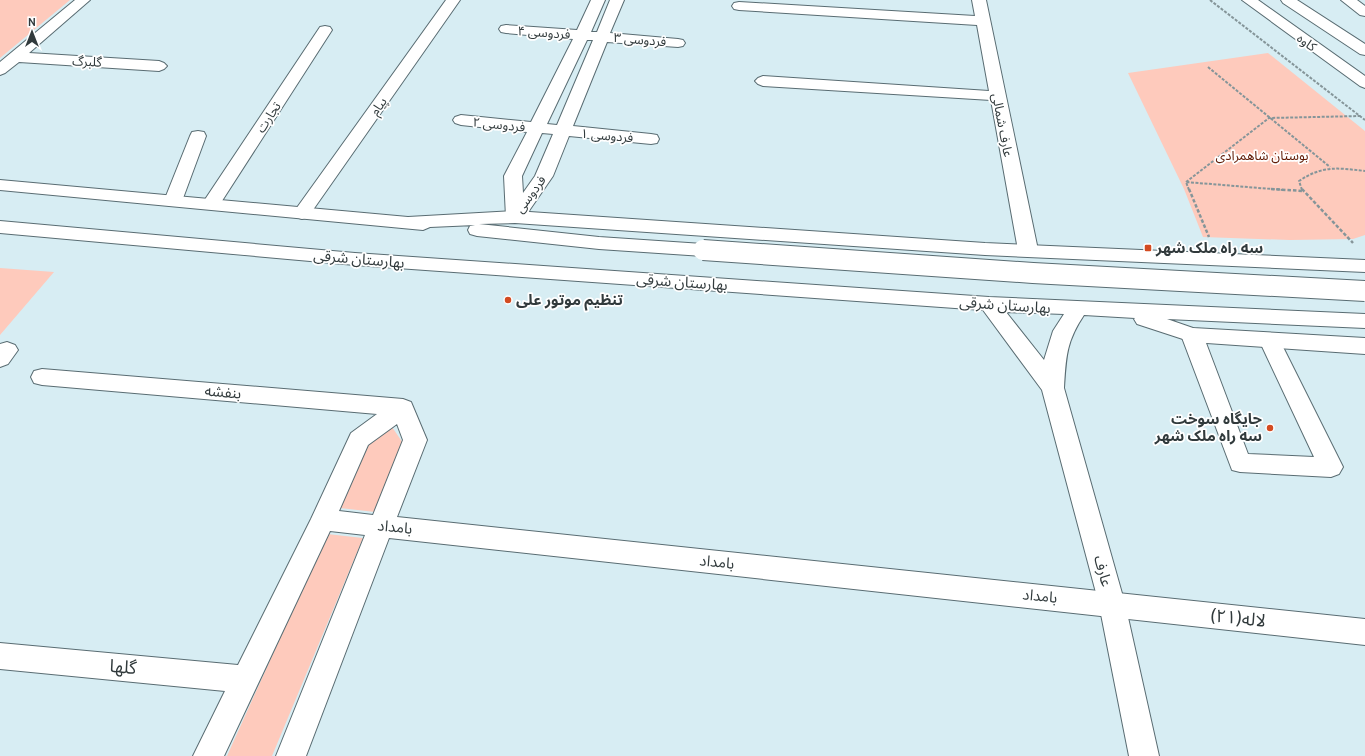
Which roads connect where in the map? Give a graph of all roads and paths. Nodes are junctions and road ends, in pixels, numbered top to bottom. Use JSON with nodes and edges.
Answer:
{"nodes":[{"id":1,"x":83,"y":0,"type":"edge"},
{"id":2,"x":453,"y":0,"type":"edge"},
{"id":3,"x":598,"y":0,"type":"edge"},
{"id":4,"x":618,"y":0,"type":"edge"},
{"id":5,"x":979,"y":0,"type":"edge"},
{"id":6,"x":1210,"y":0,"type":"edge"},
{"id":7,"x":1249,"y":0,"type":"edge"},
{"id":8,"x":1288,"y":0,"type":"edge"},
{"id":9,"x":1348,"y":0,"type":"edge"},
{"id":10,"x":739,"y":6,"type":"dead end"},
{"id":11,"x":1365,"y":12,"type":"edge"},
{"id":12,"x":983,"y":21,"type":"junction"},
{"id":13,"x":506,"y":29,"type":"dead end"},
{"id":14,"x":325,"y":30,"type":"dead end"},
{"id":15,"x":583,"y":34,"type":"junction"},
{"id":16,"x":603,"y":36,"type":"junction"},
{"id":17,"x":1304,"y":40,"type":"junction"},
{"id":18,"x":678,"y":43,"type":"dead end"},
{"id":19,"x":1365,"y":51,"type":"edge"},
{"id":20,"x":15,"y":57,"type":"junction"},
{"id":21,"x":159,"y":66,"type":"dead end"},
{"id":22,"x":1208,"y":67,"type":"dead end"},
{"id":23,"x":0,"y":70,"type":"edge"},
{"id":24,"x":763,"y":81,"type":"dead end"},
{"id":25,"x":1365,"y":83,"type":"edge"},
{"id":26,"x":998,"y":96,"type":"junction"},
{"id":27,"x":1365,"y":98,"type":"edge"},
{"id":28,"x":1361,"y":116,"type":"junction"},
{"id":29,"x":1270,"y":118,"type":"junction"},
{"id":30,"x":461,"y":120,"type":"dead end"},
{"id":31,"x":1365,"y":120,"type":"edge"},
{"id":32,"x":537,"y":128,"type":"junction"},
{"id":33,"x":563,"y":131,"type":"junction"},
{"id":34,"x":198,"y":136,"type":"dead end"},
{"id":35,"x":651,"y":139,"type":"dead end"},
{"id":36,"x":1330,"y":167,"type":"junction"},
{"id":37,"x":1365,"y":171,"type":"edge"},
{"id":38,"x":1186,"y":182,"type":"junction"},
{"id":39,"x":0,"y":185,"type":"edge"},
{"id":40,"x":1303,"y":191,"type":"junction"},
{"id":41,"x":173,"y":201,"type":"junction"},
{"id":42,"x":211,"y":204,"type":"junction"},
{"id":43,"x":302,"y":212,"type":"junction"},
{"id":44,"x":515,"y":217,"type":"junction"},
{"id":45,"x":410,"y":222,"type":"junction"},
{"id":46,"x":0,"y":227,"type":"edge"},
{"id":47,"x":1210,"y":238,"type":"dead end"},
{"id":48,"x":1357,"y":246,"type":"dead end"},
{"id":49,"x":1028,"y":250,"type":"junction"},
{"id":50,"x":1182,"y":258,"type":"junction"},
{"id":51,"x":1365,"y":265,"type":"edge"},
{"id":52,"x":1365,"y":292,"type":"edge"},
{"id":53,"x":989,"y":304,"type":"junction"},
{"id":54,"x":1078,"y":309,"type":"junction"},
{"id":55,"x":1118,"y":310,"type":"junction"},
{"id":56,"x":1265,"y":317,"type":"junction"},
{"id":57,"x":1365,"y":321,"type":"edge"},
{"id":58,"x":1192,"y":335,"type":"junction"},
{"id":59,"x":1270,"y":340,"type":"junction"},
{"id":60,"x":1365,"y":346,"type":"edge"},
{"id":61,"x":42,"y":377,"type":"dead end"},
{"id":62,"x":1052,"y":388,"type":"junction"},
{"id":63,"x":403,"y":408,"type":"junction"},
{"id":64,"x":323,"y":520,"type":"junction"},
{"id":65,"x":383,"y":526,"type":"junction"},
{"id":66,"x":1112,"y":604,"type":"junction"},
{"id":67,"x":1365,"y":632,"type":"edge"},
{"id":68,"x":0,"y":656,"type":"edge"},
{"id":69,"x":246,"y":679,"type":"junction"},
{"id":70,"x":208,"y":756,"type":"edge"},
{"id":71,"x":291,"y":756,"type":"edge"},
{"id":72,"x":1144,"y":756,"type":"edge"}],
"edges":[{"from":1,"to":20,"type":"street"},
{"from":2,"to":43,"type":"street","name":"پیام"},
{"from":3,"to":15,"type":"street","name":"فردوسی"},
{"from":4,"to":16,"type":"street","name":"فردوسی"},
{"from":5,"to":12,"type":"street","name":"عارف شمالی"},
{"from":6,"to":28,"type":"path"},
{"from":7,"to":17,"type":"street","name":"کاوه"},
{"from":8,"to":19,"type":"street"},
{"from":9,"to":11,"type":"street"},
{"from":10,"to":12,"type":"street"},
{"from":12,"to":26,"type":"street","name":"عارف شمالی"},
{"from":13,"to":15,"type":"street","name":"فردوسی ۴"},
{"from":14,"to":42,"type":"street","name":"تجارت"},
{"from":15,"to":16,"type":"street","name":"فردوسی ۴"},
{"from":15,"to":32,"type":"street","name":"فردوسی"},
{"from":16,"to":18,"type":"street","name":"فردوسی ۳"},
{"from":16,"to":33,"type":"street","name":"فردوسی"},
{"from":17,"to":25,"type":"street","name":"کاوه"},
{"from":17,"to":27,"type":"street"},
{"from":20,"to":21,"type":"street","name":"گلبرگ"},
{"from":20,"to":23,"type":"street"},
{"from":22,"to":29,"type":"path"},
{"from":24,"to":26,"type":"street"},
{"from":26,"to":49,"type":"street","name":"عارف شمالی"},
{"from":28,"to":29,"type":"path"},
{"from":28,"to":31,"type":"path"},
{"from":29,"to":36,"type":"path"},
{"from":29,"to":38,"type":"path"},
{"from":30,"to":32,"type":"street","name":"فردوسی ۲"},
{"from":32,"to":33,"type":"street","name":"فردوسی ۲"},
{"from":32,"to":44,"type":"street","name":"فردوسی"},
{"from":33,"to":35,"type":"street","name":"فردوسی ۱"},
{"from":33,"to":44,"type":"street","name":"فردوسی"},
{"from":34,"to":41,"type":"street"},
{"from":36,"to":37,"type":"path"},
{"from":36,"to":40,"type":"path"},
{"from":38,"to":40,"type":"path"},
{"from":38,"to":47,"type":"path"},
{"from":39,"to":41,"type":"street"},
{"from":40,"to":48,"type":"path"},
{"from":41,"to":42,"type":"street"},
{"from":42,"to":43,"type":"street"},
{"from":43,"to":45,"type":"street"},
{"from":44,"to":45,"type":"street"},
{"from":44,"to":49,"type":"street"},
{"from":45,"to":52,"type":"street","bridge":true},
{"from":46,"to":53,"type":"street","name":"بهارستان شرقی"},
{"from":49,"to":50,"type":"street"},
{"from":50,"to":51,"type":"street"},
{"from":50,"to":56,"type":"street"},
{"from":53,"to":54,"type":"street","name":"بهارستان شرقی"},
{"from":53,"to":62,"type":"street"},
{"from":54,"to":55,"type":"street","name":"بهارستان شرقی"},
{"from":54,"to":62,"type":"street"},
{"from":55,"to":56,"type":"street","name":"بهارستان شرقی"},
{"from":55,"to":58,"type":"street"},
{"from":56,"to":57,"type":"street","name":"بهارستان شرقی"},
{"from":58,"to":59,"type":"street"},
{"from":58,"to":59,"type":"street"},
{"from":59,"to":60,"type":"street"},
{"from":61,"to":63,"type":"street","name":"بنفشه"},
{"from":62,"to":66,"type":"street","name":"عارف"},
{"from":63,"to":64,"type":"street"},
{"from":63,"to":65,"type":"street"},
{"from":64,"to":65,"type":"street","name":"بامداد"},
{"from":64,"to":69,"type":"street"},
{"from":65,"to":66,"type":"street","name":"بامداد"},
{"from":65,"to":71,"type":"street"},
{"from":66,"to":67,"type":"street","name":"لاله(۲۱)"},
{"from":66,"to":72,"type":"street","name":"عارف"},
{"from":68,"to":69,"type":"street","name":"گلها"},
{"from":69,"to":70,"type":"street"}]}
